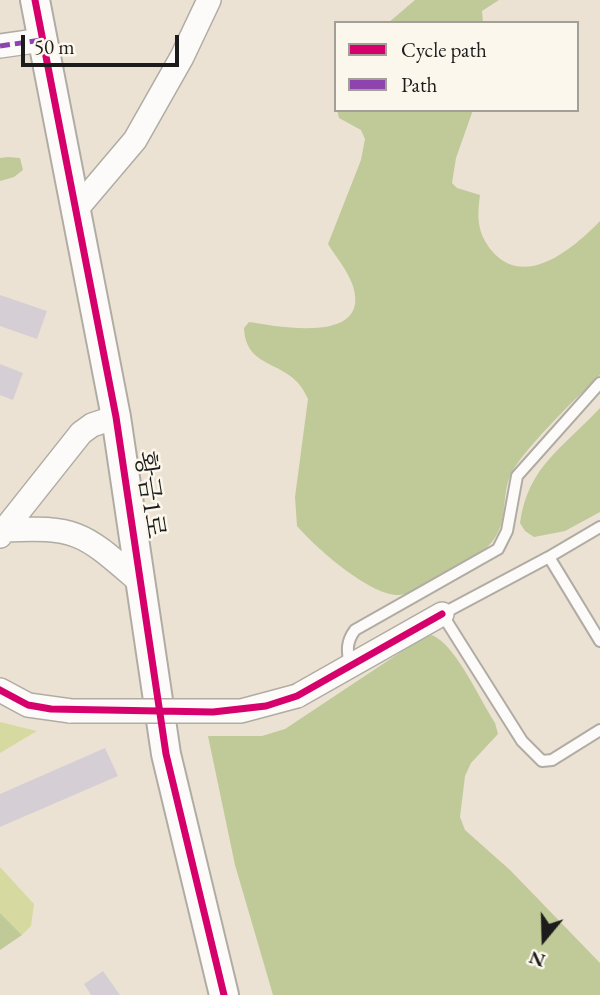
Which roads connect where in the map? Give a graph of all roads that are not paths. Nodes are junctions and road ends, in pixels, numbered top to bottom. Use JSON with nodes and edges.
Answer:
{"nodes":[{"id":1,"x":35,"y":0,"type":"edge"},
{"id":2,"x":209,"y":0,"type":"edge"},
{"id":3,"x":42,"y":40,"type":"junction"},
{"id":4,"x":0,"y":46,"type":"edge"},
{"id":5,"x":74,"y":212,"type":"junction"},
{"id":6,"x":600,"y":383,"type":"edge"},
{"id":7,"x":116,"y":417,"type":"junction"},
{"id":8,"x":600,"y":527,"type":"edge"},
{"id":9,"x":1,"y":531,"type":"edge"},
{"id":10,"x":549,"y":557,"type":"junction"},
{"id":11,"x":141,"y":582,"type":"junction"},
{"id":12,"x":442,"y":614,"type":"junction"},
{"id":13,"x":600,"y":641,"type":"edge"},
{"id":14,"x":349,"y":666,"type":"junction"},
{"id":15,"x":0,"y":690,"type":"edge"},
{"id":16,"x":600,"y":730,"type":"edge"},
{"id":17,"x":224,"y":995,"type":"edge"}],
"edges":[{"from":1,"to":3,"type":"street","name":"황금1로"},
{"from":2,"to":5,"type":"street"},
{"from":3,"to":4,"type":"street"},
{"from":3,"to":5,"type":"street","name":"황금1로"},
{"from":5,"to":7,"type":"street","name":"황금1로"},
{"from":6,"to":14,"type":"lane"},
{"from":7,"to":9,"type":"street"},
{"from":7,"to":11,"type":"street","name":"황금1로"},
{"from":8,"to":10,"type":"lane"},
{"from":9,"to":11,"type":"street"},
{"from":10,"to":12,"type":"lane"},
{"from":10,"to":13,"type":"lane"},
{"from":11,"to":17,"type":"street","name":"황금1로"},
{"from":12,"to":14,"type":"street"},
{"from":12,"to":16,"type":"lane"},
{"from":14,"to":15,"type":"street","bridge":true}]}
